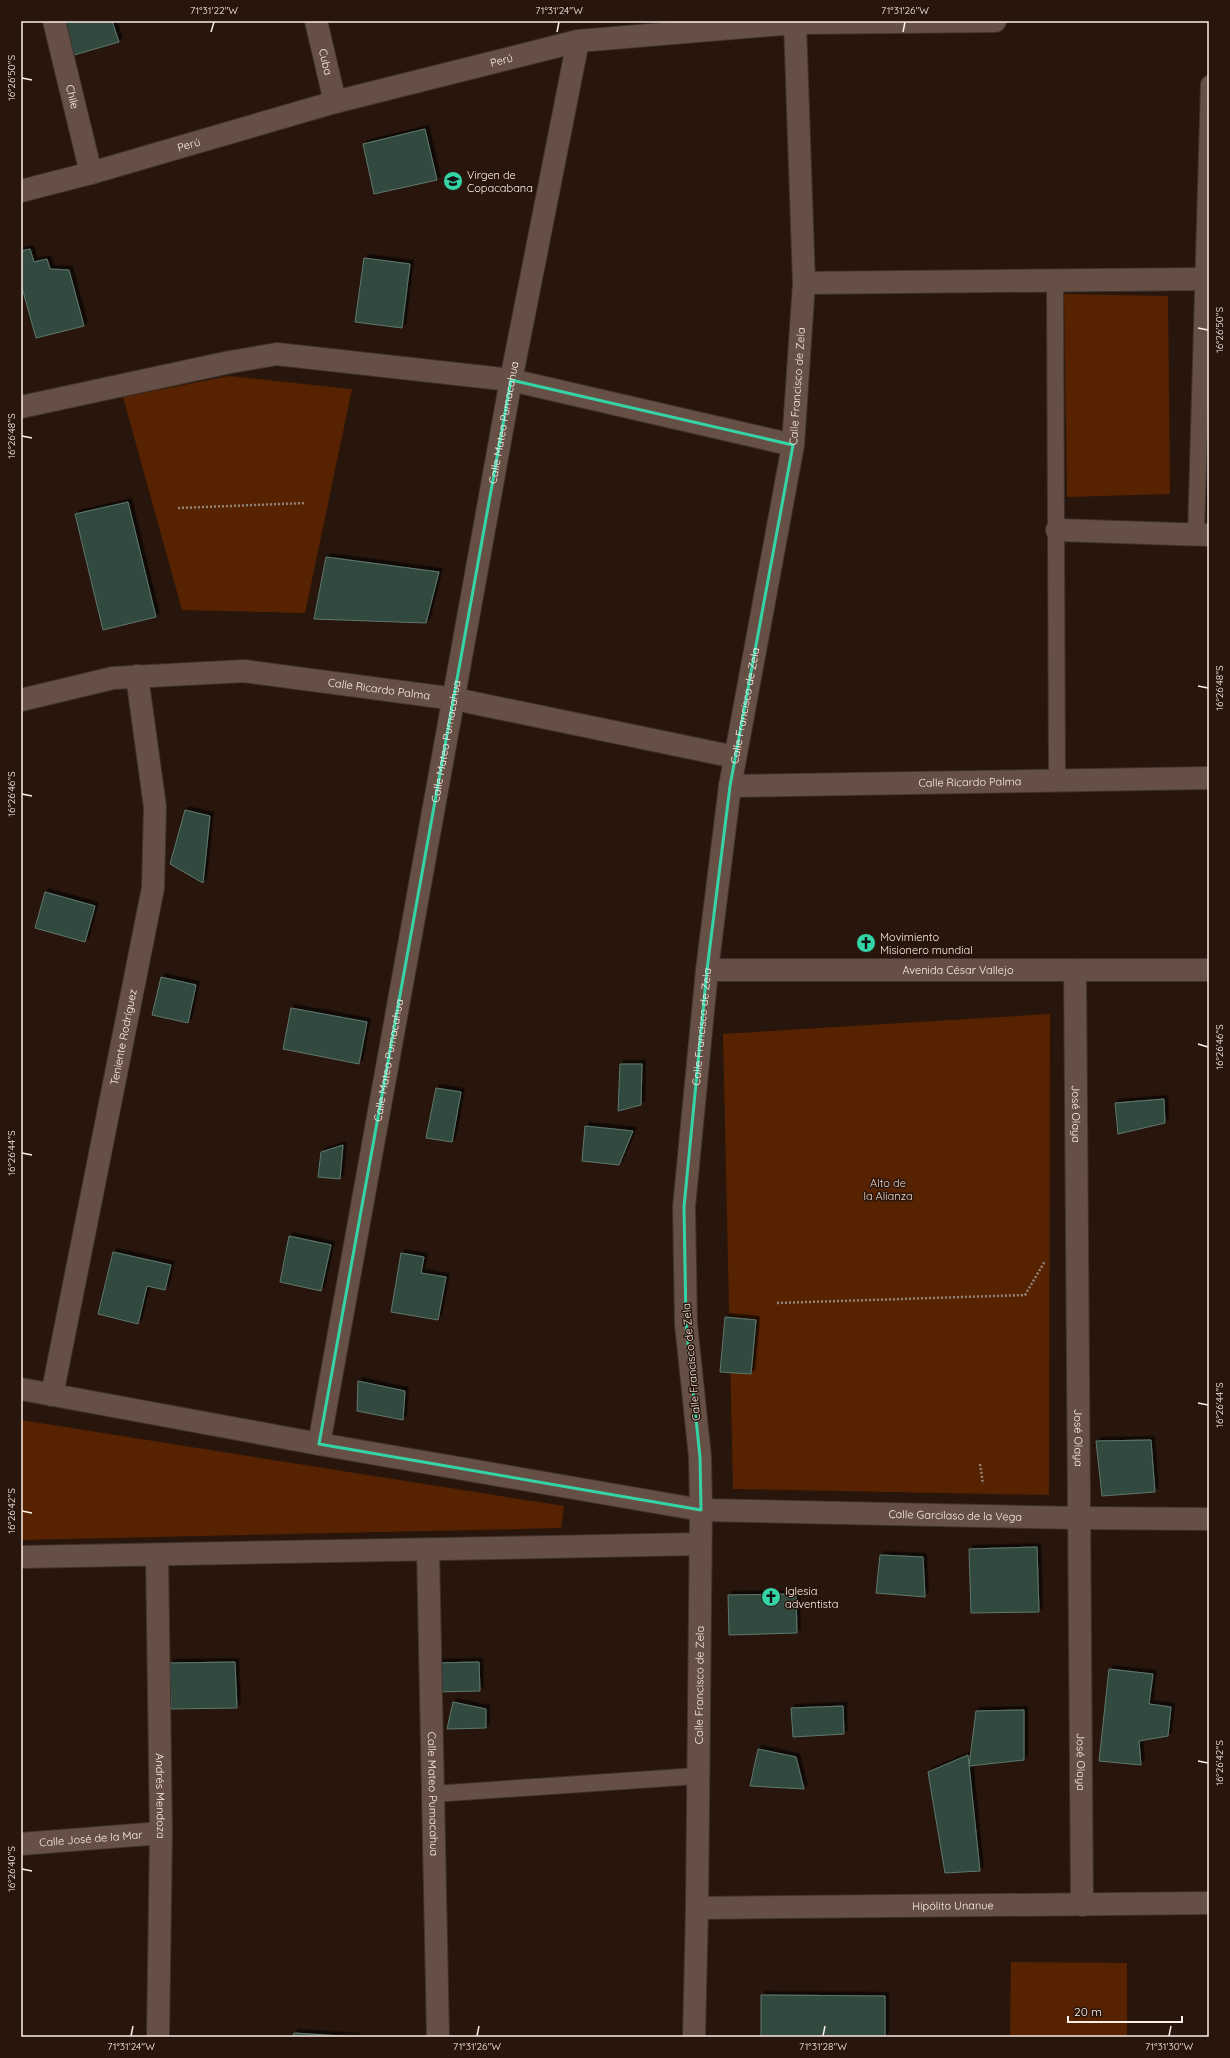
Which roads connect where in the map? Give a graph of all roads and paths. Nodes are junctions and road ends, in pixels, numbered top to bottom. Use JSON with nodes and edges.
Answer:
{"nodes":[{"id":1,"x":54,"y":21,"type":"edge"},
{"id":2,"x":316,"y":21,"type":"edge"},
{"id":3,"x":995,"y":21,"type":"edge"},
{"id":4,"x":795,"y":23,"type":"junction"},
{"id":5,"x":578,"y":41,"type":"junction"},
{"id":6,"x":1209,"y":84,"type":"edge"},
{"id":7,"x":335,"y":102,"type":"junction"},
{"id":8,"x":91,"y":172,"type":"junction"},
{"id":9,"x":21,"y":190,"type":"edge"},
{"id":10,"x":1203,"y":279,"type":"junction"},
{"id":11,"x":1055,"y":281,"type":"junction"},
{"id":12,"x":804,"y":283,"type":"junction"},
{"id":13,"x":511,"y":380,"type":"junction"},
{"id":14,"x":21,"y":407,"type":"edge"},
{"id":15,"x":793,"y":445,"type":"junction"},
{"id":16,"x":306,"y":503,"type":"dead end"},
{"id":17,"x":178,"y":508,"type":"dead end"},
{"id":18,"x":1057,"y":530,"type":"junction"},
{"id":19,"x":1202,"y":535,"type":"edge"},
{"id":20,"x":137,"y":676,"type":"junction"},
{"id":21,"x":454,"y":699,"type":"junction"},
{"id":22,"x":21,"y":700,"type":"edge"},
{"id":23,"x":735,"y":757,"type":"junction"},
{"id":24,"x":1209,"y":778,"type":"edge"},
{"id":25,"x":1057,"y":780,"type":"junction"},
{"id":26,"x":730,"y":786,"type":"junction"},
{"id":27,"x":707,"y":970,"type":"junction"},
{"id":28,"x":1075,"y":970,"type":"junction"},
{"id":29,"x":1209,"y":970,"type":"edge"},
{"id":30,"x":1047,"y":1256,"type":"dead end"},
{"id":31,"x":777,"y":1302,"type":"dead end"},
{"id":32,"x":21,"y":1389,"type":"edge"},
{"id":33,"x":52,"y":1396,"type":"junction"},
{"id":34,"x":319,"y":1444,"type":"junction"},
{"id":35,"x":701,"y":1510,"type":"junction"},
{"id":36,"x":1079,"y":1518,"type":"junction"},
{"id":37,"x":1209,"y":1519,"type":"edge"},
{"id":38,"x":700,"y":1544,"type":"junction"},
{"id":39,"x":428,"y":1550,"type":"junction"},
{"id":40,"x":157,"y":1555,"type":"junction"},
{"id":41,"x":21,"y":1557,"type":"edge"},
{"id":42,"x":697,"y":1776,"type":"junction"},
{"id":43,"x":433,"y":1794,"type":"junction"},
{"id":44,"x":161,"y":1833,"type":"junction"},
{"id":45,"x":21,"y":1844,"type":"edge"},
{"id":46,"x":1209,"y":1903,"type":"edge"},
{"id":47,"x":1082,"y":1905,"type":"junction"},
{"id":48,"x":697,"y":1908,"type":"junction"},
{"id":49,"x":158,"y":2037,"type":"edge"},
{"id":50,"x":438,"y":2037,"type":"edge"},
{"id":51,"x":694,"y":2037,"type":"edge"}],
"edges":[{"from":1,"to":8,"type":"street","name":"Chile"},
{"from":2,"to":7,"type":"street","name":"Cuba"},
{"from":3,"to":4,"type":"street","name":"Perú"},
{"from":4,"to":5,"type":"street","name":"Perú"},
{"from":4,"to":12,"type":"street","name":"Calle Francisco de Zela"},
{"from":5,"to":7,"type":"street","name":"Perú"},
{"from":5,"to":13,"type":"street","name":"Calle Mateo Pumacahua"},
{"from":6,"to":10,"type":"lane"},
{"from":7,"to":8,"type":"street","name":"Perú"},
{"from":8,"to":9,"type":"street","name":"Perú"},
{"from":10,"to":11,"type":"street"},
{"from":10,"to":19,"type":"lane"},
{"from":11,"to":12,"type":"street"},
{"from":11,"to":18,"type":"lane"},
{"from":12,"to":15,"type":"street","name":"Calle Francisco de Zela"},
{"from":13,"to":14,"type":"street"},
{"from":13,"to":15,"type":"street"},
{"from":13,"to":21,"type":"street","name":"Calle Mateo Pumacahua"},
{"from":15,"to":23,"type":"street","name":"Calle Francisco de Zela"},
{"from":16,"to":17,"type":"path"},
{"from":18,"to":19,"type":"street"},
{"from":18,"to":25,"type":"lane"},
{"from":20,"to":21,"type":"street","name":"Calle Ricardo Palma"},
{"from":20,"to":22,"type":"street","name":"Calle Ricardo Palma"},
{"from":20,"to":33,"type":"street","name":"Teniente Rodríguez"},
{"from":21,"to":23,"type":"street","name":"Calle Ricardo Palma"},
{"from":21,"to":34,"type":"street","name":"Calle Mateo Pumacahua"},
{"from":23,"to":26,"type":"street","name":"Calle Francisco de Zela"},
{"from":24,"to":25,"type":"street","name":"Calle Ricardo Palma"},
{"from":25,"to":26,"type":"street","name":"Calle Ricardo Palma"},
{"from":26,"to":27,"type":"street","name":"Calle Francisco de Zela"},
{"from":27,"to":28,"type":"street","name":"Avenida César Vallejo"},
{"from":27,"to":35,"type":"street","name":"Calle Francisco de Zela"},
{"from":28,"to":29,"type":"street","name":"Avenida César Vallejo"},
{"from":28,"to":36,"type":"street","name":"José Olaya"},
{"from":30,"to":31,"type":"path"},
{"from":32,"to":33,"type":"street","name":"Calle Garcilaso de la Vega"},
{"from":33,"to":34,"type":"street","name":"Calle Garcilaso de la Vega"},
{"from":34,"to":35,"type":"street","name":"Calle Garcilaso de la Vega"},
{"from":35,"to":36,"type":"street","name":"Calle Garcilaso de la Vega"},
{"from":35,"to":38,"type":"street","name":"Calle Francisco de Zela"},
{"from":36,"to":37,"type":"street","name":"Calle Garcilaso de la Vega"},
{"from":36,"to":47,"type":"street","name":"José Olaya"},
{"from":38,"to":39,"type":"street"},
{"from":38,"to":42,"type":"street","name":"Calle Francisco de Zela"},
{"from":39,"to":40,"type":"street"},
{"from":39,"to":43,"type":"street","name":"Calle Mateo Pumacahua"},
{"from":40,"to":41,"type":"street"},
{"from":40,"to":44,"type":"street","name":"Andrés Mendoza"},
{"from":42,"to":43,"type":"lane"},
{"from":42,"to":48,"type":"street","name":"Calle Francisco de Zela"},
{"from":43,"to":50,"type":"street","name":"Calle Mateo Pumacahua"},
{"from":44,"to":45,"type":"street","name":"Calle José de la Mar"},
{"from":44,"to":49,"type":"street","name":"Andrés Mendoza"},
{"from":46,"to":47,"type":"street","name":"Hipólito Unanue"},
{"from":47,"to":48,"type":"street","name":"Hipólito Unanue"},
{"from":48,"to":51,"type":"street","name":"Calle Francisco de Zela"}]}
